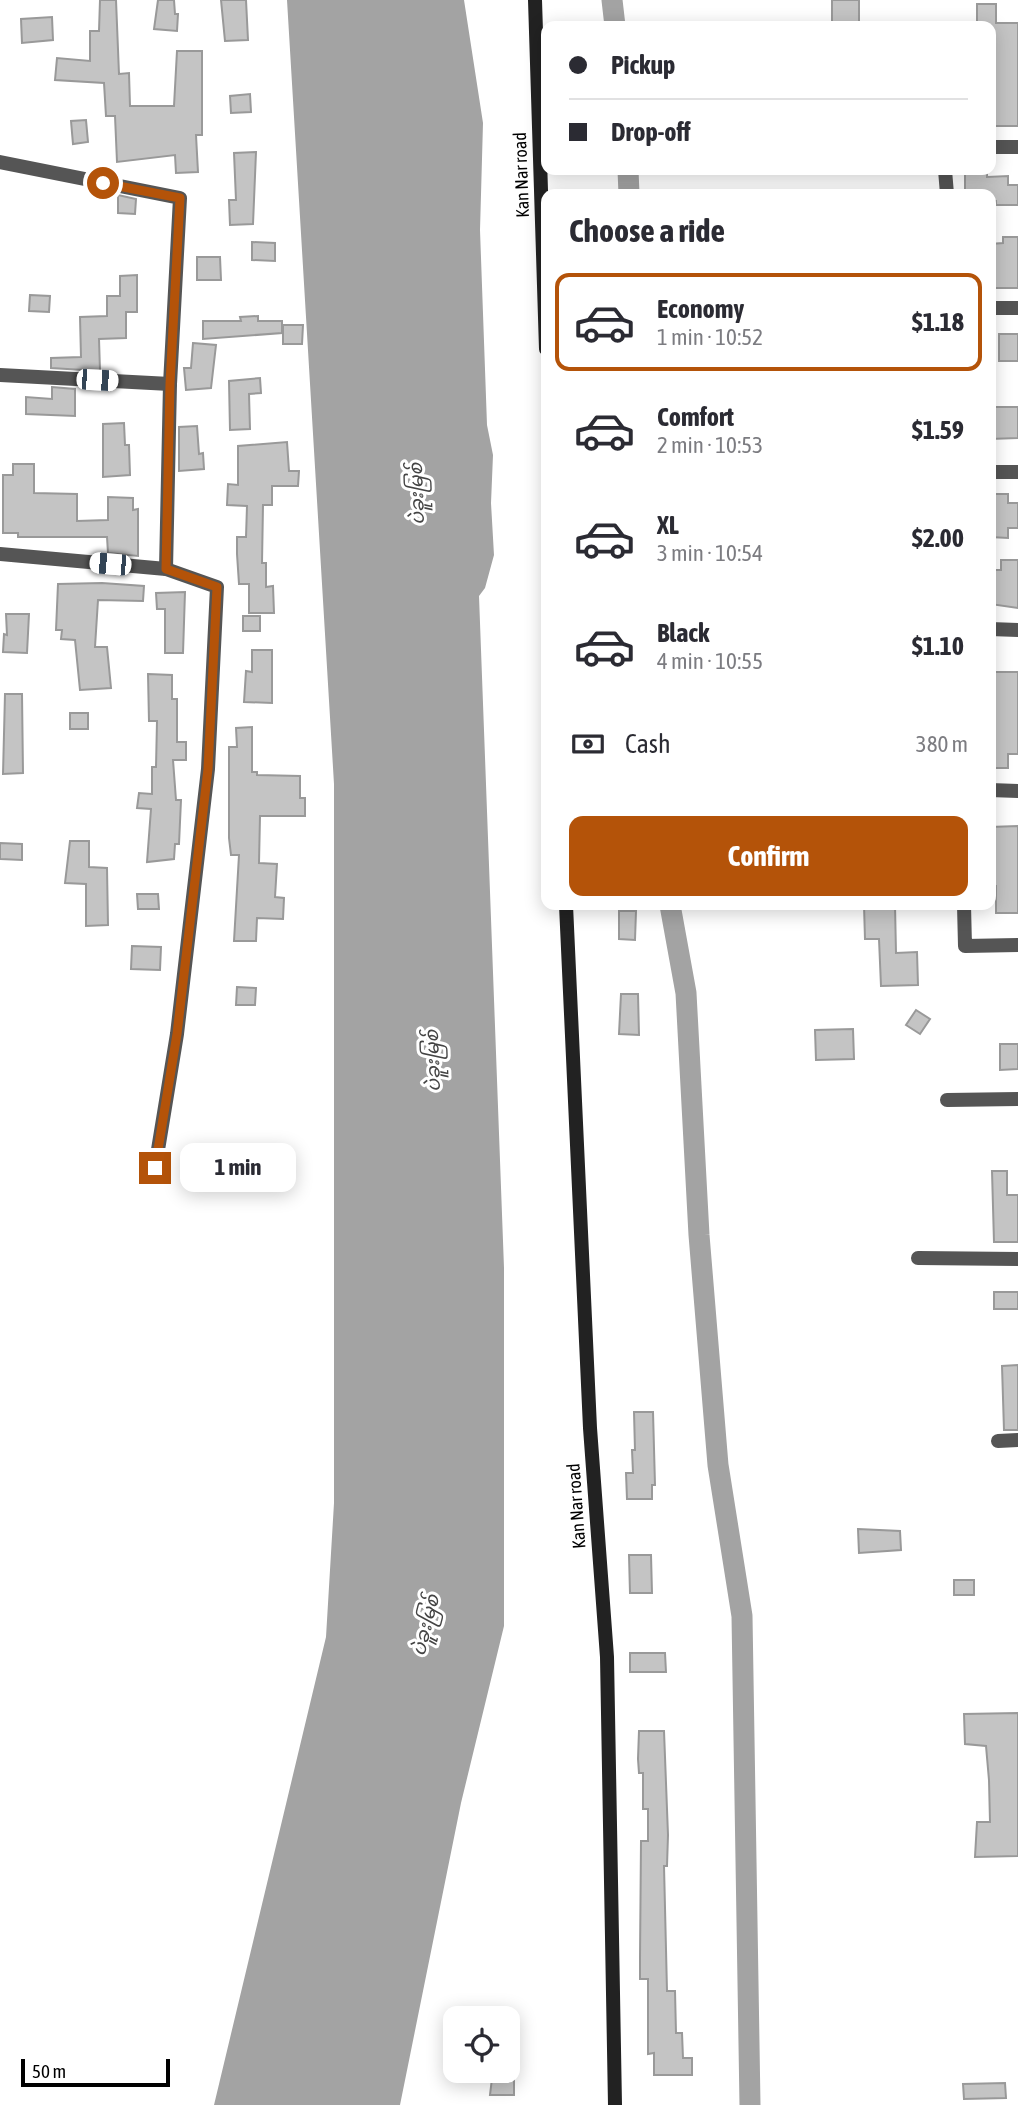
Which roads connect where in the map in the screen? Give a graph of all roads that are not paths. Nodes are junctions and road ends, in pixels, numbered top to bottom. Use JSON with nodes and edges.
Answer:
{"nodes":[{"id":1,"x":535,"y":0,"type":"edge"},
{"id":2,"x":996,"y":147,"type":"edge"},
{"id":3,"x":1018,"y":147,"type":"edge"},
{"id":4,"x":0,"y":162,"type":"edge"},
{"id":5,"x":541,"y":190,"type":"edge"},
{"id":6,"x":996,"y":308,"type":"edge"},
{"id":7,"x":1018,"y":308,"type":"edge"},
{"id":8,"x":0,"y":375,"type":"edge"},
{"id":9,"x":170,"y":384,"type":"junction"},
{"id":10,"x":996,"y":472,"type":"edge"},
{"id":11,"x":1018,"y":472,"type":"edge"},
{"id":12,"x":0,"y":554,"type":"edge"},
{"id":13,"x":166,"y":569,"type":"junction"},
{"id":14,"x":996,"y":629,"type":"edge"},
{"id":15,"x":1018,"y":630,"type":"edge"},
{"id":16,"x":996,"y":790,"type":"edge"},
{"id":17,"x":1018,"y":791,"type":"edge"},
{"id":18,"x":566,"y":910,"type":"edge"},
{"id":19,"x":964,"y":910,"type":"edge"},
{"id":20,"x":1018,"y":945,"type":"edge"},
{"id":21,"x":1018,"y":1099,"type":"edge"},
{"id":22,"x":947,"y":1100,"type":"dead end"},
{"id":23,"x":155,"y":1168,"type":"dead end"},
{"id":24,"x":918,"y":1258,"type":"dead end"},
{"id":25,"x":1018,"y":1259,"type":"edge"},
{"id":26,"x":1018,"y":1440,"type":"edge"},
{"id":27,"x":998,"y":1441,"type":"dead end"},
{"id":28,"x":615,"y":2105,"type":"edge"}],
"edges":[{"from":1,"to":5,"type":"street","name":"Kan Nar road"},
{"from":2,"to":3,"type":"street"},
{"from":4,"to":9,"type":"street"},
{"from":6,"to":7,"type":"street"},
{"from":8,"to":9,"type":"street"},
{"from":9,"to":13,"type":"street"},
{"from":10,"to":11,"type":"street"},
{"from":12,"to":13,"type":"street"},
{"from":13,"to":23,"type":"street"},
{"from":14,"to":15,"type":"street"},
{"from":16,"to":17,"type":"street"},
{"from":18,"to":28,"type":"street","name":"Kan Nar road"},
{"from":19,"to":20,"type":"street"},
{"from":21,"to":22,"type":"street"},
{"from":24,"to":25,"type":"street"},
{"from":26,"to":27,"type":"street"}]}
